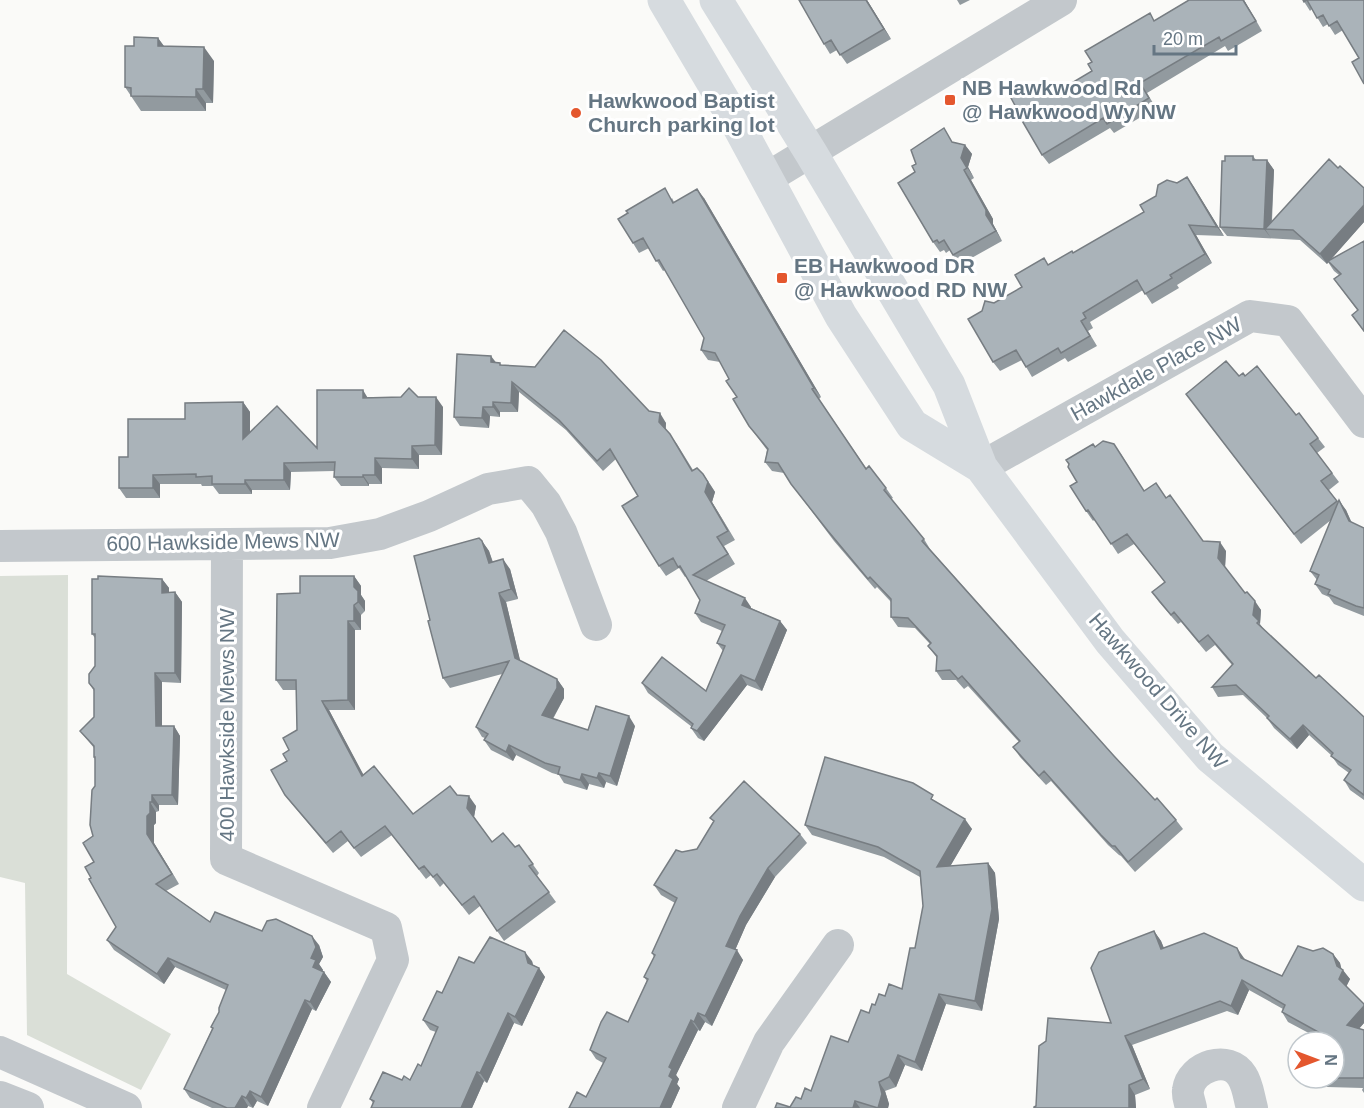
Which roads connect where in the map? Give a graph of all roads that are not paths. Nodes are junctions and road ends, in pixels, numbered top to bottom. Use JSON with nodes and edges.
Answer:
{"nodes":[{"id":1,"x":664,"y":0,"type":"edge"},
{"id":2,"x":716,"y":0,"type":"edge"},
{"id":3,"x":1061,"y":0,"type":"edge"},
{"id":4,"x":811,"y":153,"type":"junction"},
{"id":5,"x":767,"y":178,"type":"junction"},
{"id":6,"x":1364,"y":422,"type":"edge"},
{"id":7,"x":981,"y":467,"type":"junction"},
{"id":8,"x":227,"y":544,"type":"junction"},
{"id":9,"x":0,"y":546,"type":"edge"},
{"id":10,"x":596,"y":625,"type":"dead end"},
{"id":11,"x":1364,"y":885,"type":"edge"},
{"id":12,"x":838,"y":945,"type":"dead end"},
{"id":13,"x":0,"y":1052,"type":"edge"},
{"id":14,"x":0,"y":1097,"type":"edge"},
{"id":15,"x":28,"y":1108,"type":"edge"},
{"id":16,"x":126,"y":1108,"type":"edge"},
{"id":17,"x":323,"y":1108,"type":"edge"},
{"id":18,"x":738,"y":1108,"type":"edge"},
{"id":19,"x":1191,"y":1108,"type":"edge"},
{"id":20,"x":1252,"y":1108,"type":"edge"}],
"edges":[{"from":1,"to":5,"type":"street","name":"Hawkwood Drive NW"},
{"from":2,"to":4,"type":"street","name":"Hawkwood Drive NW"},
{"from":3,"to":4,"type":"street"},
{"from":4,"to":5,"type":"street"},
{"from":4,"to":7,"type":"street","name":"Hawkwood Drive NW"},
{"from":5,"to":7,"type":"street","name":"Hawkwood Drive NW"},
{"from":6,"to":7,"type":"street","name":"Hawkdale Place NW"},
{"from":7,"to":11,"type":"street","name":"Hawkwood Drive NW"},
{"from":8,"to":9,"type":"street","name":"600 Hawkside Mews NW"},
{"from":8,"to":10,"type":"street","name":"600 Hawkside Mews NW"},
{"from":8,"to":17,"type":"street","name":"400 Hawkside Mews NW"},
{"from":12,"to":18,"type":"street"},
{"from":13,"to":16,"type":"street"},
{"from":14,"to":15,"type":"street"},
{"from":19,"to":20,"type":"street"}]}
